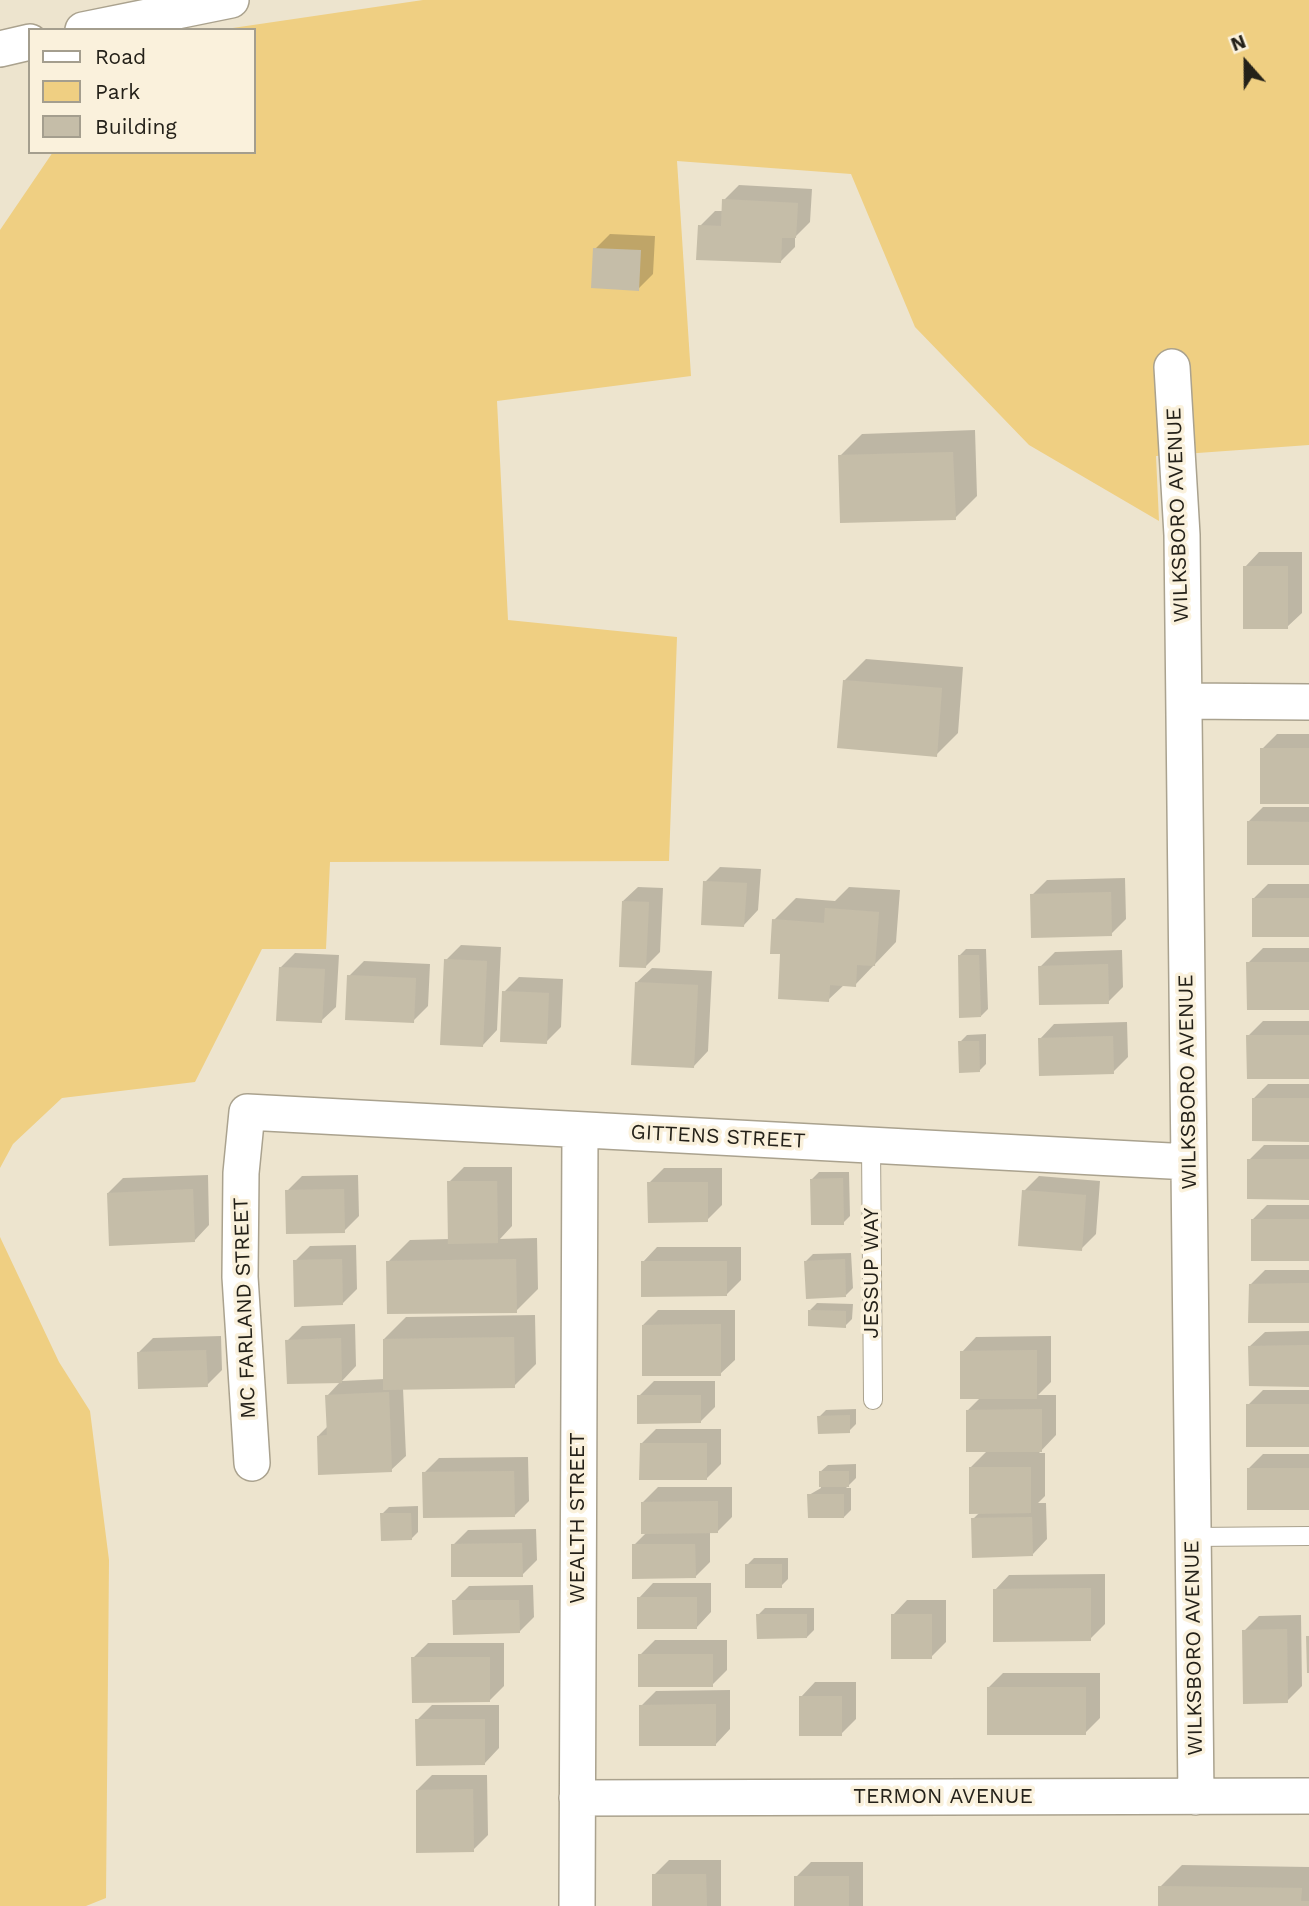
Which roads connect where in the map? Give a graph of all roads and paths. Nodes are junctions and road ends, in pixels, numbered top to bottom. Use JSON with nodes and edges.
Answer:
{"nodes":[{"id":1,"x":231,"y":0,"type":"edge"},
{"id":2,"x":93,"y":28,"type":"edge"},
{"id":3,"x":28,"y":42,"type":"edge"},
{"id":4,"x":0,"y":48,"type":"edge"},
{"id":5,"x":1172,"y":367,"type":"dead end"},
{"id":6,"x":1184,"y":701,"type":"junction"},
{"id":7,"x":1309,"y":702,"type":"edge"},
{"id":8,"x":247,"y":1112,"type":"joint"},
{"id":9,"x":580,"y":1130,"type":"junction"},
{"id":10,"x":871,"y":1145,"type":"junction"},
{"id":11,"x":1189,"y":1161,"type":"junction"},
{"id":12,"x":873,"y":1400,"type":"dead end"},
{"id":13,"x":252,"y":1462,"type":"dead end"},
{"id":14,"x":1309,"y":1536,"type":"edge"},
{"id":15,"x":1193,"y":1537,"type":"junction"},
{"id":16,"x":1309,"y":1796,"type":"edge"},
{"id":17,"x":1196,"y":1797,"type":"junction"},
{"id":18,"x":578,"y":1798,"type":"junction"},
{"id":19,"x":577,"y":1906,"type":"edge"}],
"edges":[{"from":1,"to":2,"type":"street"},
{"from":3,"to":4,"type":"street"},
{"from":5,"to":6,"type":"street","name":"WILKSBORO AVENUE"},
{"from":6,"to":7,"type":"street"},
{"from":6,"to":11,"type":"street","name":"WILKSBORO AVENUE"},
{"from":8,"to":9,"type":"street","name":"GITTENS STREET"},
{"from":8,"to":13,"type":"street","name":"MC FARLAND STREET"},
{"from":9,"to":10,"type":"street","name":"GITTENS STREET"},
{"from":9,"to":18,"type":"street","name":"WEALTH STREET"},
{"from":10,"to":11,"type":"street","name":"GITTENS STREET"},
{"from":10,"to":12,"type":"lane","name":"JESSUP WAY"},
{"from":11,"to":15,"type":"street","name":"WILKSBORO AVENUE"},
{"from":14,"to":15,"type":"lane"},
{"from":15,"to":17,"type":"street","name":"WILKSBORO AVENUE"},
{"from":16,"to":17,"type":"street","name":"TERMON AVENUE"},
{"from":17,"to":18,"type":"street","name":"TERMON AVENUE"},
{"from":18,"to":19,"type":"street","name":"WEALTH STREET"}]}
